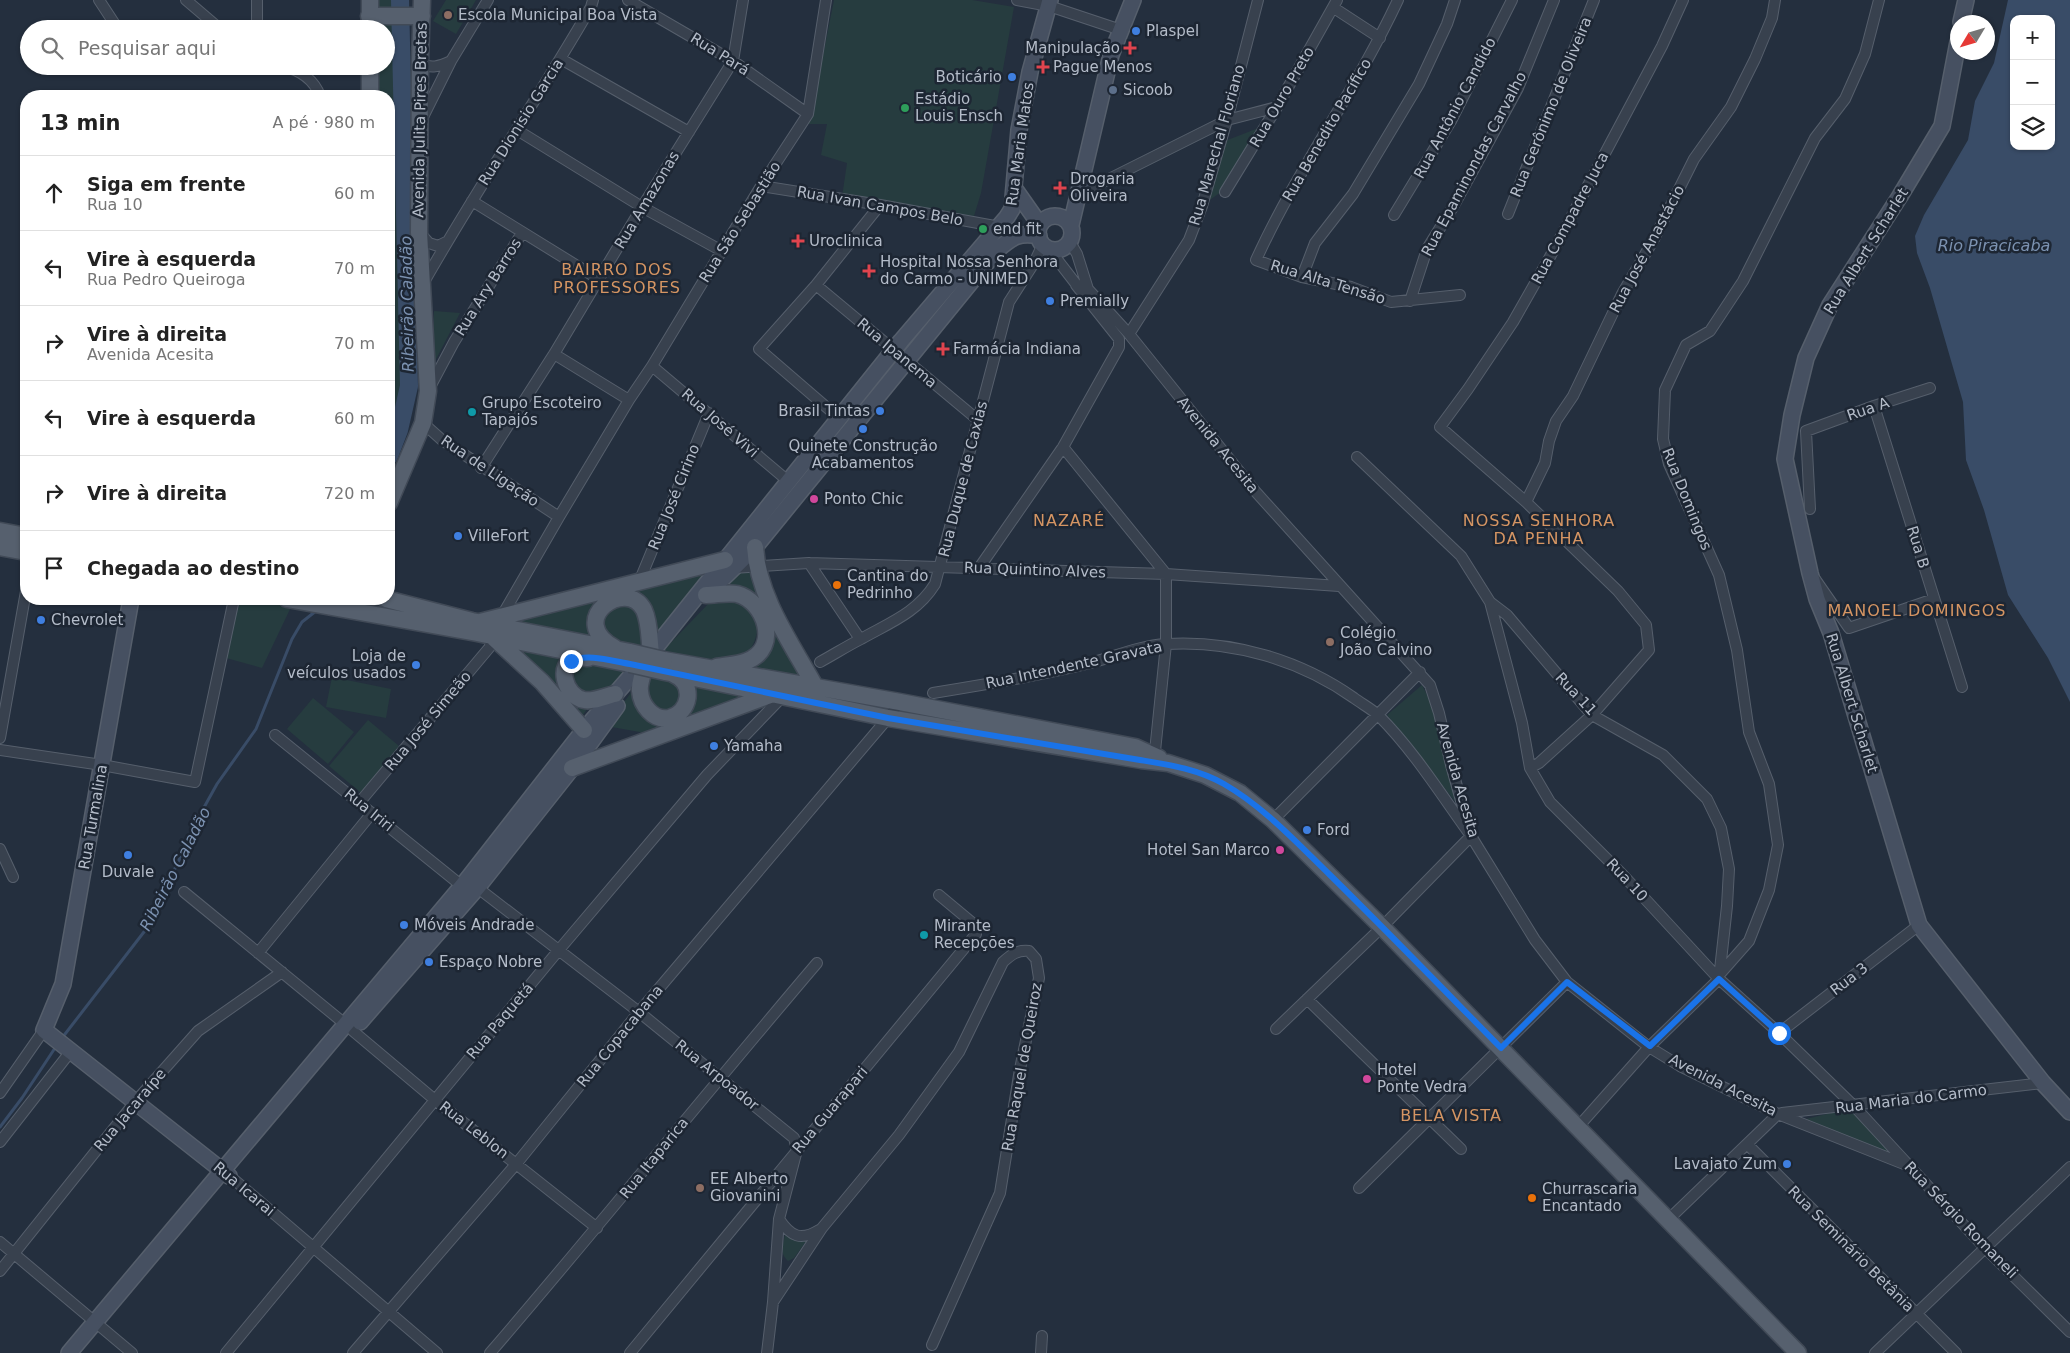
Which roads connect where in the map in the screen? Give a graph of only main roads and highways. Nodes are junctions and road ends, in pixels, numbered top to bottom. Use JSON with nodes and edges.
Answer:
{"nodes":[{"id":1,"x":1133,"y":0,"type":"edge"},
{"id":2,"x":1966,"y":0,"type":"edge"},
{"id":3,"x":1049,"y":3,"type":"edge"},
{"id":4,"x":418,"y":10,"type":"edge"},
{"id":5,"x":370,"y":15,"type":"edge"},
{"id":6,"x":1963,"y":15,"type":"edge"},
{"id":7,"x":1955,"y":60,"type":"edge"},
{"id":8,"x":370,"y":75,"type":"edge"},
{"id":9,"x":370,"y":90,"type":"edge"},
{"id":10,"x":1014,"y":188,"type":"junction"},
{"id":11,"x":1071,"y":226,"type":"junction"},
{"id":12,"x":1000,"y":227,"type":"junction"},
{"id":13,"x":1043,"y":239,"type":"junction"},
{"id":14,"x":395,"y":489,"type":"edge"},
{"id":15,"x":0,"y":531,"type":"edge"},
{"id":16,"x":20,"y":535,"type":"edge"},
{"id":17,"x":0,"y":547,"type":"edge"},
{"id":18,"x":755,"y":547,"type":"junction"},
{"id":19,"x":20,"y":551,"type":"edge"},
{"id":20,"x":728,"y":564,"type":"junction"},
{"id":21,"x":706,"y":595,"type":"junction"},
{"id":22,"x":395,"y":601,"type":"edge"},
{"id":23,"x":130,"y":605,"type":"edge"},
{"id":24,"x":360,"y":606,"type":"edge"},
{"id":25,"x":498,"y":627,"type":"junction"},
{"id":26,"x":593,"y":658,"type":"junction"},
{"id":27,"x":630,"y":660,"type":"junction"},
{"id":28,"x":663,"y":664,"type":"junction"},
{"id":29,"x":706,"y":668,"type":"junction"},
{"id":30,"x":816,"y":688,"type":"junction"},
{"id":31,"x":615,"y":694,"type":"junction"},
{"id":32,"x":778,"y":695,"type":"junction"},
{"id":33,"x":584,"y":730,"type":"junction"},
{"id":34,"x":1159,"y":760,"type":"junction"},
{"id":35,"x":572,"y":768,"type":"junction"},
{"id":36,"x":469,"y":884,"type":"junction"},
{"id":37,"x":45,"y":1030,"type":"joint"},
{"id":38,"x":2070,"y":1112,"type":"edge"},
{"id":39,"x":227,"y":1174,"type":"junction"},
{"id":40,"x":98,"y":1325,"type":"junction"},
{"id":41,"x":69,"y":1353,"type":"edge"},
{"id":42,"x":80,"y":1353,"type":"edge"},
{"id":43,"x":1798,"y":1353,"type":"edge"}],
"edges":[{"from":1,"to":11,"type":"main road"},
{"from":2,"to":6,"type":"main road"},
{"from":3,"to":10,"type":"main road","name":"Rua Maria Matos"},
{"from":4,"to":5,"type":"main road"},
{"from":4,"to":14,"type":"main road","name":"Avenida Julita Pires Bretas"},
{"from":7,"to":38,"type":"main road","name":"Rua Albert Scharlet"},
{"from":8,"to":9,"type":"main road"},
{"from":10,"to":12,"type":"main road","name":"Rua Maria Matos"},
{"from":10,"to":13,"type":"main road"},
{"from":11,"to":13,"type":"main road"},
{"from":11,"to":13,"type":"main road"},
{"from":12,"to":13,"type":"main road"},
{"from":12,"to":20,"type":"main road","name":"Rua Maria Matos"},
{"from":13,"to":18,"type":"main road"},
{"from":15,"to":16,"type":"main road"},
{"from":17,"to":19,"type":"main road"},
{"from":18,"to":20,"type":"main road"},
{"from":18,"to":30,"type":"main road"},
{"from":20,"to":21,"type":"main road"},
{"from":20,"to":25,"type":"main road"},
{"from":20,"to":28,"type":"main road"},
{"from":21,"to":27,"type":"main road"},
{"from":21,"to":29,"type":"main road"},
{"from":22,"to":25,"type":"main road"},
{"from":23,"to":37,"type":"main road","name":"Rua Turmalina"},
{"from":24,"to":25,"type":"main road"},
{"from":25,"to":26,"type":"main road"},
{"from":25,"to":27,"type":"main road"},
{"from":25,"to":33,"type":"main road"},
{"from":26,"to":27,"type":"main road"},
{"from":26,"to":31,"type":"main road"},
{"from":27,"to":28,"type":"main road","bridge":true},
{"from":27,"to":28,"type":"main road"},
{"from":27,"to":28,"type":"main road"},
{"from":27,"to":35,"type":"main road"},
{"from":28,"to":29,"type":"main road"},
{"from":28,"to":31,"type":"main road"},
{"from":28,"to":32,"type":"main road"},
{"from":29,"to":30,"type":"main road"},
{"from":30,"to":34,"type":"main road"},
{"from":31,"to":33,"type":"main road"},
{"from":32,"to":34,"type":"main road"},
{"from":32,"to":35,"type":"main road"},
{"from":33,"to":36,"type":"main road"},
{"from":34,"to":43,"type":"main road"},
{"from":35,"to":36,"type":"main road"},
{"from":36,"to":39,"type":"main road"},
{"from":37,"to":39,"type":"main road","name":"Rua Icarai"},
{"from":39,"to":40,"type":"main road"},
{"from":40,"to":41,"type":"main road"},
{"from":40,"to":42,"type":"main road"}]}
